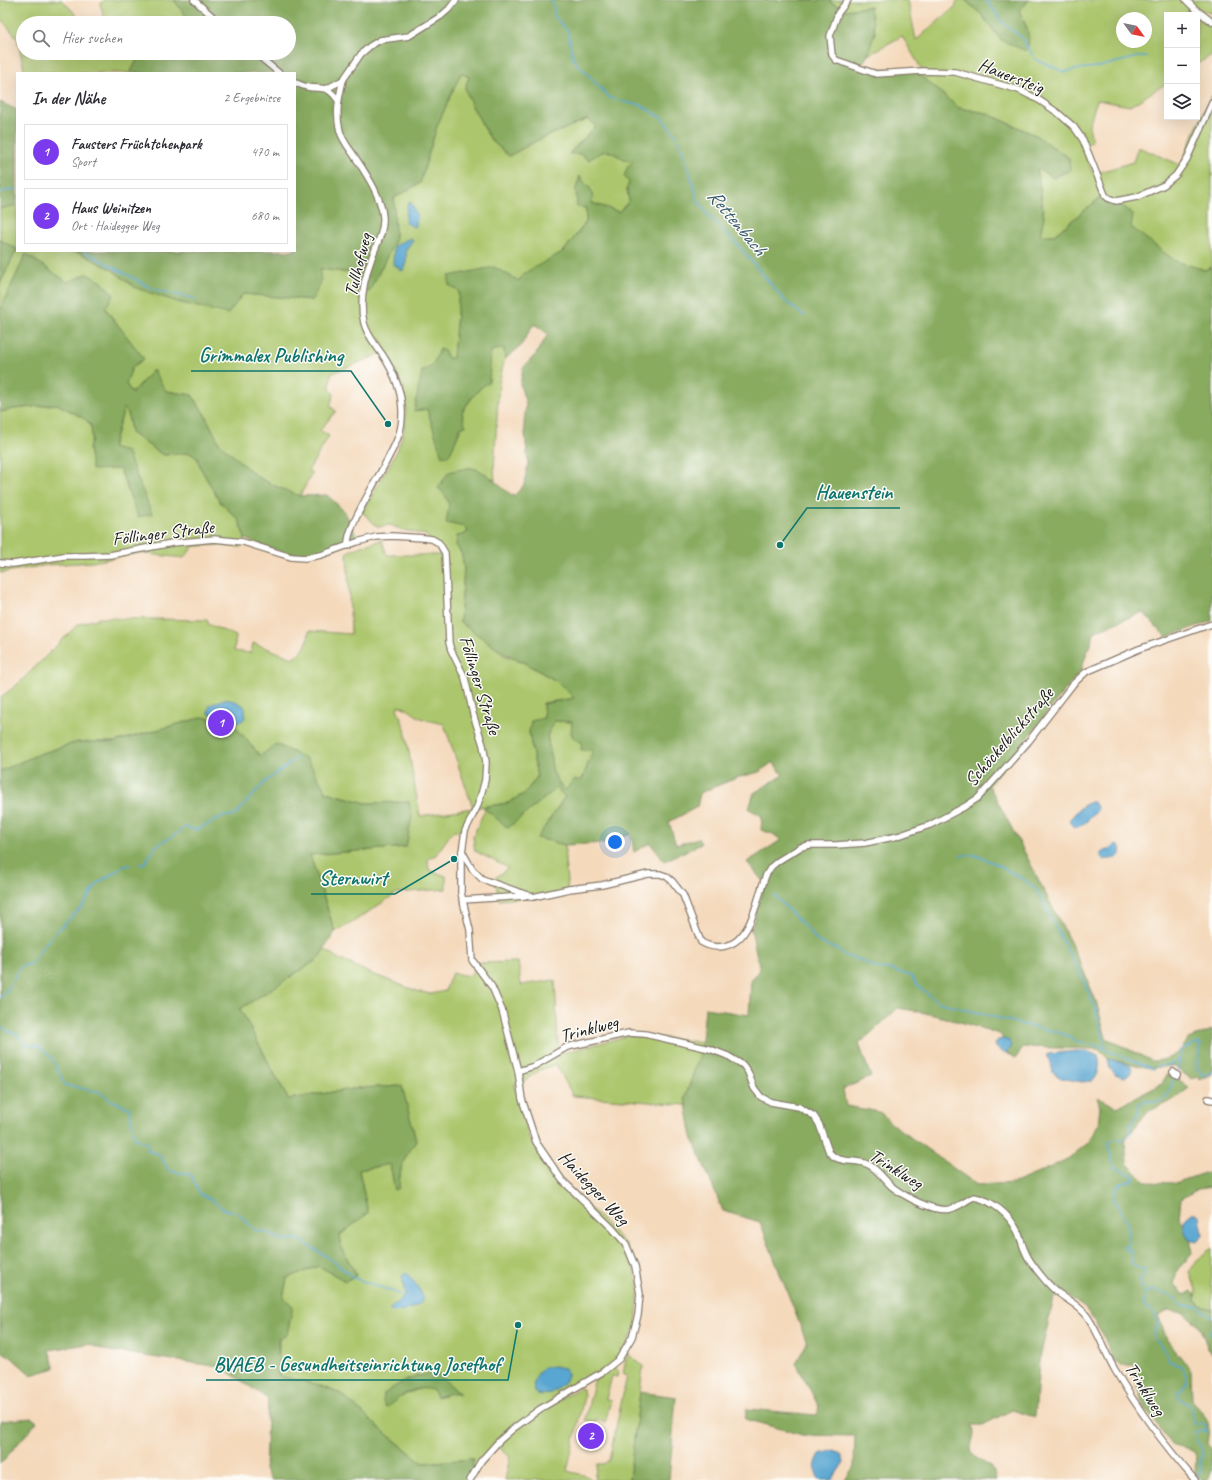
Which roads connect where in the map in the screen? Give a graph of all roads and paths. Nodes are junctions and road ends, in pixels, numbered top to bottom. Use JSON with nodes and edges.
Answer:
{"nodes":[{"id":1,"x":194,"y":0,"type":"edge"},
{"id":2,"x":456,"y":0,"type":"edge"},
{"id":3,"x":848,"y":0,"type":"edge"},
{"id":4,"x":1186,"y":0,"type":"edge"},
{"id":5,"x":212,"y":16,"type":"edge"},
{"id":6,"x":1212,"y":22,"type":"edge"},
{"id":7,"x":263,"y":60,"type":"edge"},
{"id":8,"x":278,"y":72,"type":"edge"},
{"id":9,"x":343,"y":80,"type":"junction"},
{"id":10,"x":296,"y":83,"type":"edge"},
{"id":11,"x":326,"y":88,"type":"junction"},
{"id":12,"x":338,"y":100,"type":"junction"},
{"id":13,"x":1212,"y":103,"type":"edge"},
{"id":14,"x":348,"y":546,"type":"junction"},
{"id":15,"x":0,"y":563,"type":"edge"},
{"id":16,"x":1212,"y":624,"type":"edge"},
{"id":17,"x":462,"y":851,"type":"junction"},
{"id":18,"x":526,"y":896,"type":"junction"},
{"id":19,"x":462,"y":900,"type":"junction"},
{"id":20,"x":518,"y":1071,"type":"junction"},
{"id":21,"x":1194,"y":1478,"type":"edge"},
{"id":22,"x":470,"y":1480,"type":"edge"}],
"edges":[{"from":1,"to":5,"type":"street"},
{"from":2,"to":9,"type":"street"},
{"from":3,"to":13,"type":"street","name":"Hauersteig"},
{"from":4,"to":6,"type":"street"},
{"from":7,"to":8,"type":"street"},
{"from":9,"to":11,"type":"street"},
{"from":9,"to":12,"type":"street","name":"Tullhofweg"},
{"from":10,"to":11,"type":"street"},
{"from":11,"to":12,"type":"street"},
{"from":12,"to":14,"type":"street","name":"Tullhofweg"},
{"from":14,"to":15,"type":"street","name":"Föllinger Straße"},
{"from":14,"to":17,"type":"street","name":"Föllinger Straße"},
{"from":16,"to":18,"type":"street","name":"Schöckelblickstraße"},
{"from":17,"to":18,"type":"street"},
{"from":17,"to":19,"type":"street","name":"Haidegger Weg"},
{"from":18,"to":19,"type":"street"},
{"from":19,"to":20,"type":"street","name":"Haidegger Weg"},
{"from":20,"to":21,"type":"street","name":"Trinklweg"},
{"from":20,"to":22,"type":"street","name":"Haidegger Weg"}]}
